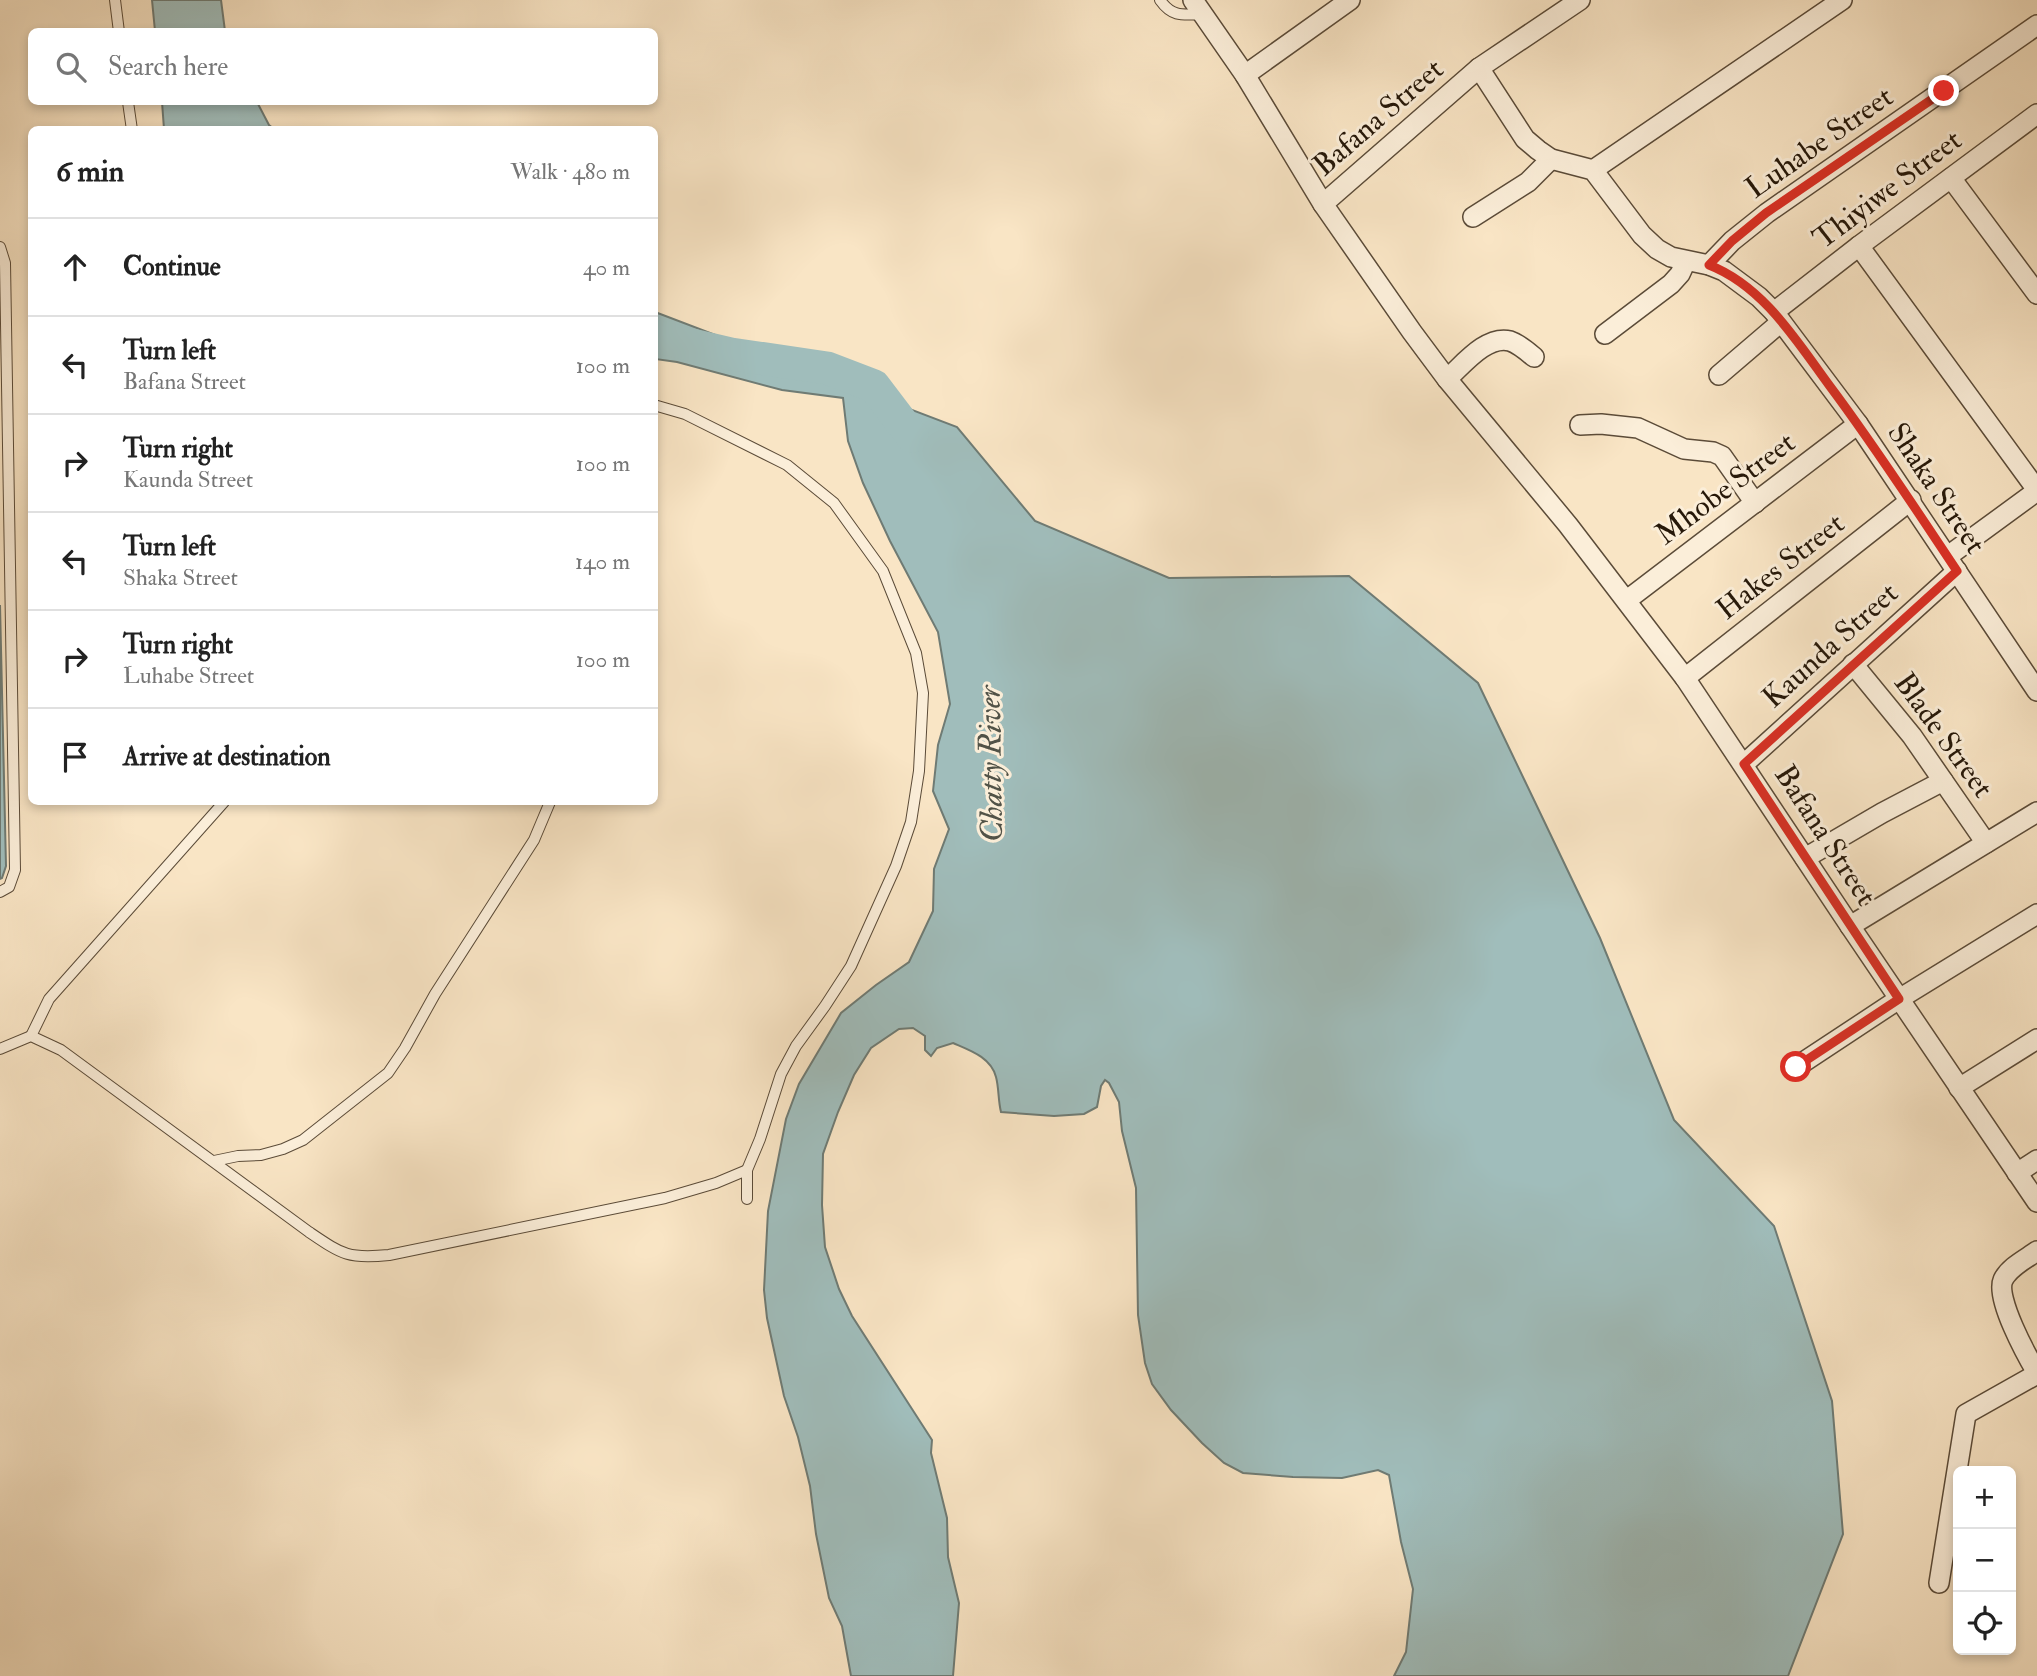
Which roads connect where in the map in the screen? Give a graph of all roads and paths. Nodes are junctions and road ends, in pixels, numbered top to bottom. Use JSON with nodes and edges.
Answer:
{"nodes":[{"id":1,"x":115,"y":0,"type":"edge"},
{"id":2,"x":1160,"y":0,"type":"edge"},
{"id":3,"x":1350,"y":0,"type":"edge"},
{"id":4,"x":1580,"y":0,"type":"edge"},
{"id":5,"x":1842,"y":0,"type":"edge"},
{"id":6,"x":1198,"y":7,"type":"edge"},
{"id":7,"x":2037,"y":25,"type":"edge"},
{"id":8,"x":118,"y":28,"type":"edge"},
{"id":9,"x":1479,"y":68,"type":"junction"},
{"id":10,"x":1245,"y":75,"type":"junction"},
{"id":11,"x":128,"y":105,"type":"edge"},
{"id":12,"x":2037,"y":114,"type":"edge"},
{"id":13,"x":131,"y":126,"type":"edge"},
{"id":14,"x":1551,"y":159,"type":"junction"},
{"id":15,"x":1593,"y":170,"type":"junction"},
{"id":16,"x":1951,"y":178,"type":"junction"},
{"id":17,"x":1323,"y":204,"type":"junction"},
{"id":18,"x":1473,"y":217,"type":"dead end"},
{"id":19,"x":1859,"y":246,"type":"junction"},
{"id":20,"x":0,"y":247,"type":"edge"},
{"id":21,"x":1686,"y":261,"type":"junction"},
{"id":22,"x":1709,"y":265,"type":"junction"},
{"id":23,"x":2037,"y":294,"type":"edge"},
{"id":24,"x":1777,"y":317,"type":"junction"},
{"id":25,"x":1605,"y":334,"type":"dead end"},
{"id":26,"x":1534,"y":357,"type":"dead end"},
{"id":27,"x":1719,"y":374,"type":"dead end"},
{"id":28,"x":1447,"y":379,"type":"junction"},
{"id":29,"x":658,"y":406,"type":"edge"},
{"id":30,"x":1858,"y":424,"type":"junction"},
{"id":31,"x":1580,"y":425,"type":"dead end"},
{"id":32,"x":2037,"y":490,"type":"edge"},
{"id":33,"x":1910,"y":500,"type":"junction"},
{"id":34,"x":1755,"y":503,"type":"junction"},
{"id":35,"x":1952,"y":564,"type":"junction"},
{"id":36,"x":1627,"y":600,"type":"junction"},
{"id":37,"x":1853,"y":664,"type":"junction"},
{"id":38,"x":1685,"y":678,"type":"junction"},
{"id":39,"x":2037,"y":689,"type":"edge"},
{"id":40,"x":1744,"y":764,"type":"junction"},
{"id":41,"x":1943,"y":780,"type":"junction"},
{"id":42,"x":221,"y":805,"type":"edge"},
{"id":43,"x":549,"y":805,"type":"edge"},
{"id":44,"x":2037,"y":812,"type":"edge"},
{"id":45,"x":1986,"y":843,"type":"junction"},
{"id":46,"x":1805,"y":858,"type":"junction"},
{"id":47,"x":0,"y":892,"type":"edge"},
{"id":48,"x":2037,"y":914,"type":"edge"},
{"id":49,"x":1850,"y":926,"type":"junction"},
{"id":50,"x":1899,"y":999,"type":"junction"},
{"id":51,"x":31,"y":1036,"type":"junction"},
{"id":52,"x":2037,"y":1039,"type":"edge"},
{"id":53,"x":0,"y":1049,"type":"edge"},
{"id":54,"x":1796,"y":1067,"type":"dead end"},
{"id":55,"x":1959,"y":1088,"type":"junction"},
{"id":56,"x":2037,"y":1160,"type":"edge"},
{"id":57,"x":214,"y":1161,"type":"junction"},
{"id":58,"x":747,"y":1170,"type":"junction"},
{"id":59,"x":2017,"y":1172,"type":"junction"},
{"id":60,"x":747,"y":1199,"type":"dead end"},
{"id":61,"x":2037,"y":1202,"type":"edge"},
{"id":62,"x":2037,"y":1251,"type":"edge"},
{"id":63,"x":2037,"y":1374,"type":"edge"},
{"id":64,"x":1939,"y":1583,"type":"dead end"}],
"edges":[{"from":1,"to":8,"type":"lane"},
{"from":2,"to":6,"type":"lane"},
{"from":3,"to":10,"type":"street"},
{"from":4,"to":9,"type":"street","name":"Bafana Street"},
{"from":5,"to":15,"type":"street"},
{"from":6,"to":10,"type":"street"},
{"from":7,"to":22,"type":"street","name":"Luhabe Street"},
{"from":9,"to":14,"type":"street"},
{"from":9,"to":17,"type":"street","name":"Bafana Street"},
{"from":10,"to":17,"type":"street"},
{"from":11,"to":13,"type":"lane"},
{"from":12,"to":16,"type":"street","name":"Thiyiwe Street"},
{"from":14,"to":15,"type":"street"},
{"from":14,"to":18,"type":"street"},
{"from":15,"to":21,"type":"street","name":"Shaka Street"},
{"from":16,"to":19,"type":"street","name":"Thiyiwe Street"},
{"from":16,"to":23,"type":"street"},
{"from":17,"to":28,"type":"street","name":"Bafana Street"},
{"from":19,"to":24,"type":"street","name":"Thiyiwe Street"},
{"from":19,"to":32,"type":"street"},
{"from":20,"to":47,"type":"lane"},
{"from":21,"to":22,"type":"street","name":"Shaka Street"},
{"from":21,"to":25,"type":"street"},
{"from":22,"to":24,"type":"street","name":"Shaka Street"},
{"from":24,"to":27,"type":"street"},
{"from":24,"to":30,"type":"street","name":"Shaka Street"},
{"from":26,"to":28,"type":"street"},
{"from":28,"to":36,"type":"street","name":"Bafana Street"},
{"from":29,"to":58,"type":"lane"},
{"from":30,"to":33,"type":"street","name":"Shaka Street"},
{"from":30,"to":34,"type":"street","name":"Mhobe Street"},
{"from":31,"to":34,"type":"street"},
{"from":32,"to":35,"type":"street","name":"Kaunda Street"},
{"from":33,"to":35,"type":"street","name":"Shaka Street"},
{"from":33,"to":38,"type":"street","name":"Hakes Street"},
{"from":34,"to":36,"type":"street","name":"Mhobe Street"},
{"from":35,"to":37,"type":"street","name":"Kaunda Street"},
{"from":35,"to":39,"type":"street","name":"Shaka Street"},
{"from":36,"to":38,"type":"street","name":"Bafana Street"},
{"from":37,"to":40,"type":"street","name":"Kaunda Street"},
{"from":37,"to":41,"type":"street","name":"Blade Street"},
{"from":38,"to":40,"type":"street","name":"Bafana Street"},
{"from":40,"to":46,"type":"street","name":"Bafana Street"},
{"from":41,"to":45,"type":"street","name":"Blade Street"},
{"from":41,"to":46,"type":"street"},
{"from":42,"to":51,"type":"lane"},
{"from":43,"to":57,"type":"lane"},
{"from":44,"to":45,"type":"street"},
{"from":45,"to":49,"type":"street"},
{"from":46,"to":49,"type":"street","name":"Bafana Street"},
{"from":48,"to":50,"type":"street"},
{"from":49,"to":50,"type":"street","name":"Bafana Street"},
{"from":50,"to":54,"type":"street"},
{"from":50,"to":55,"type":"street","name":"Bafana Street"},
{"from":51,"to":53,"type":"lane"},
{"from":51,"to":57,"type":"lane"},
{"from":52,"to":55,"type":"street"},
{"from":55,"to":59,"type":"street","name":"Bafana Street"},
{"from":56,"to":59,"type":"street"},
{"from":57,"to":58,"type":"lane"},
{"from":58,"to":60,"type":"lane"},
{"from":59,"to":61,"type":"street","name":"Bafana Street"},
{"from":62,"to":63,"type":"street"},
{"from":63,"to":64,"type":"street"}]}
